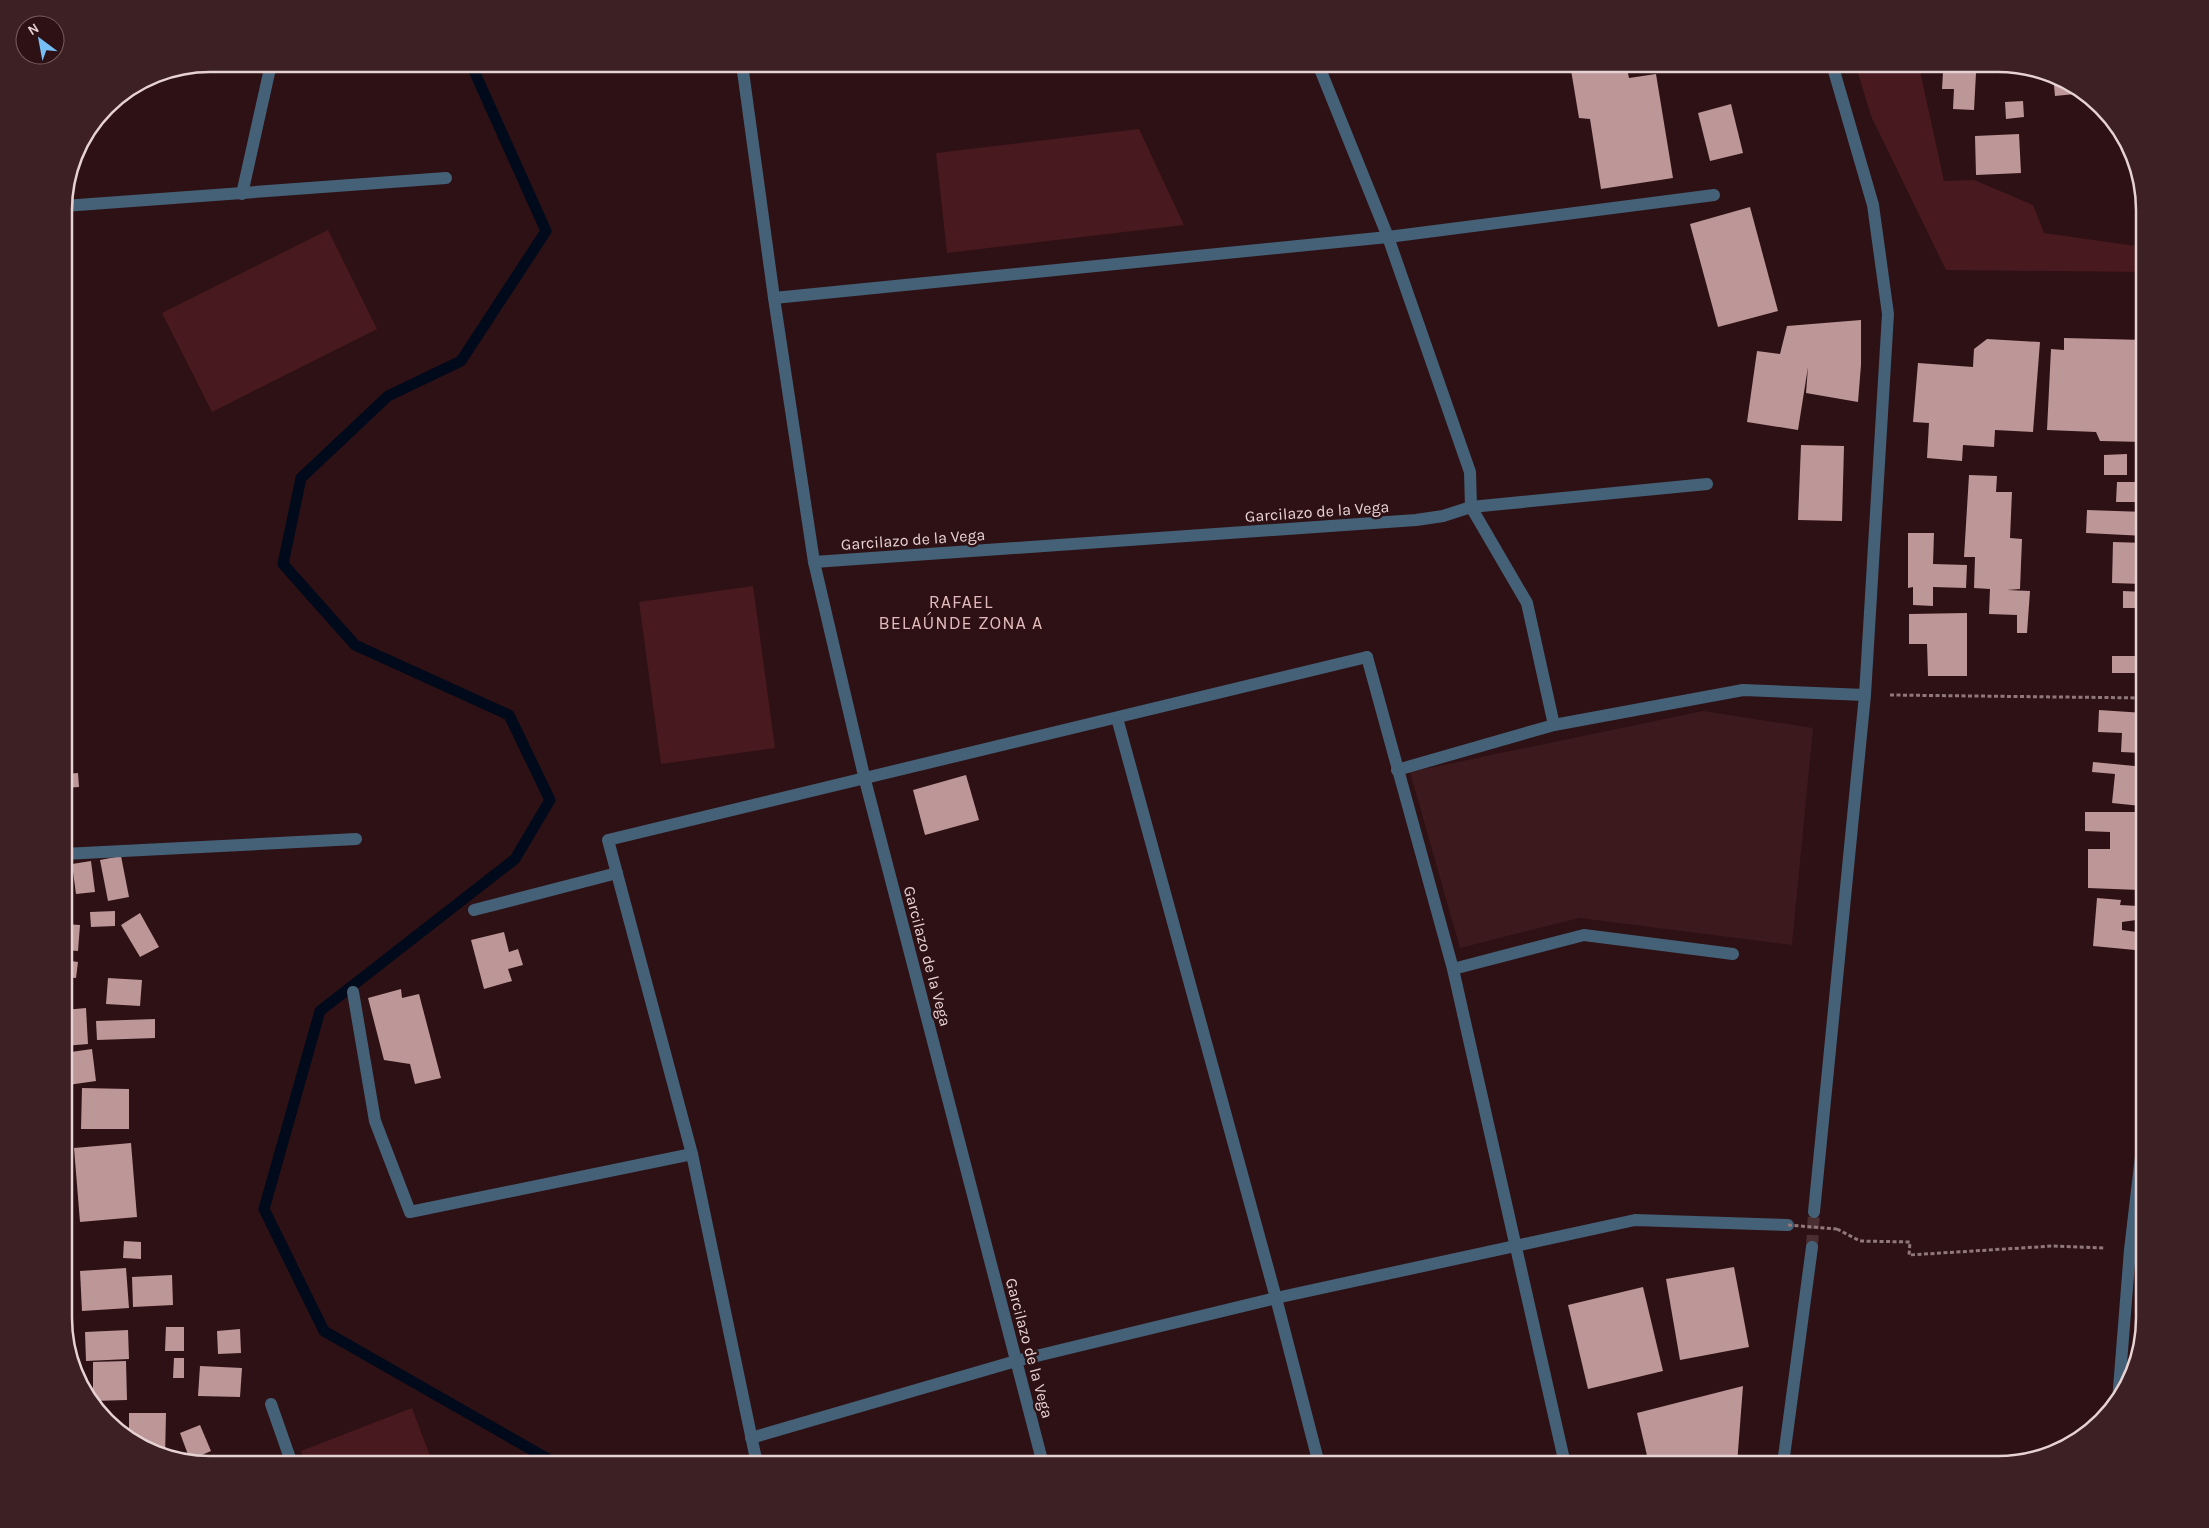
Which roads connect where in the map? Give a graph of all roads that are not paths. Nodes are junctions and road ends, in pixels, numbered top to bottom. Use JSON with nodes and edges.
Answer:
{"nodes":[{"id":1,"x":1321,"y":72,"type":"edge"},
{"id":2,"x":1834,"y":72,"type":"edge"},
{"id":3,"x":268,"y":73,"type":"edge"},
{"id":4,"x":743,"y":73,"type":"edge"},
{"id":5,"x":446,"y":178,"type":"dead end"},
{"id":6,"x":242,"y":194,"type":"junction"},
{"id":7,"x":1714,"y":195,"type":"dead end"},
{"id":8,"x":73,"y":205,"type":"edge"},
{"id":9,"x":1388,"y":237,"type":"junction"},
{"id":10,"x":774,"y":298,"type":"junction"},
{"id":11,"x":1707,"y":484,"type":"dead end"},
{"id":12,"x":1471,"y":507,"type":"junction"},
{"id":13,"x":814,"y":562,"type":"junction"},
{"id":14,"x":1865,"y":694,"type":"junction"},
{"id":15,"x":1117,"y":718,"type":"junction"},
{"id":16,"x":1554,"y":725,"type":"junction"},
{"id":17,"x":1397,"y":770,"type":"junction"},
{"id":18,"x":865,"y":780,"type":"junction"},
{"id":19,"x":356,"y":839,"type":"dead end"},
{"id":20,"x":73,"y":854,"type":"edge"},
{"id":21,"x":616,"y":873,"type":"junction"},
{"id":22,"x":474,"y":910,"type":"dead end"},
{"id":23,"x":1734,"y":954,"type":"dead end"},
{"id":24,"x":1453,"y":969,"type":"junction"},
{"id":25,"x":354,"y":992,"type":"dead end"},
{"id":26,"x":692,"y":1154,"type":"junction"},
{"id":27,"x":2136,"y":1199,"type":"edge"},
{"id":28,"x":1814,"y":1212,"type":"tunnel mouth"},
{"id":29,"x":1788,"y":1226,"type":"road end"},
{"id":30,"x":1517,"y":1245,"type":"junction"},
{"id":31,"x":1812,"y":1247,"type":"tunnel mouth"},
{"id":32,"x":2130,"y":1250,"type":"junction"},
{"id":33,"x":2136,"y":1250,"type":"edge"},
{"id":34,"x":1276,"y":1298,"type":"junction"},
{"id":35,"x":1016,"y":1361,"type":"junction"},
{"id":36,"x":2119,"y":1382,"type":"edge"},
{"id":37,"x":271,"y":1404,"type":"dead end"},
{"id":38,"x":750,"y":1438,"type":"junction"},
{"id":39,"x":289,"y":1456,"type":"edge"},
{"id":40,"x":755,"y":1456,"type":"edge"},
{"id":41,"x":1041,"y":1456,"type":"edge"},
{"id":42,"x":1317,"y":1456,"type":"edge"},
{"id":43,"x":1563,"y":1456,"type":"edge"},
{"id":44,"x":1784,"y":1456,"type":"edge"}],
"edges":[{"from":1,"to":9,"type":"street"},
{"from":2,"to":14,"type":"street"},
{"from":3,"to":6,"type":"street"},
{"from":4,"to":10,"type":"street"},
{"from":5,"to":6,"type":"street"},
{"from":6,"to":8,"type":"street"},
{"from":7,"to":9,"type":"street"},
{"from":9,"to":10,"type":"street"},
{"from":9,"to":12,"type":"street"},
{"from":10,"to":13,"type":"street"},
{"from":11,"to":12,"type":"street","name":"Garcilazo de la Vega"},
{"from":12,"to":13,"type":"street","name":"Garcilazo de la Vega"},
{"from":12,"to":16,"type":"street"},
{"from":13,"to":18,"type":"street","name":"Garcilazo de la Vega"},
{"from":14,"to":16,"type":"street"},
{"from":14,"to":28,"type":"street"},
{"from":15,"to":17,"type":"street"},
{"from":15,"to":18,"type":"street"},
{"from":15,"to":34,"type":"street"},
{"from":16,"to":17,"type":"street"},
{"from":17,"to":24,"type":"street"},
{"from":18,"to":21,"type":"street"},
{"from":18,"to":35,"type":"street","name":"Garcilazo de la Vega"},
{"from":19,"to":20,"type":"street"},
{"from":21,"to":22,"type":"street"},
{"from":21,"to":26,"type":"street"},
{"from":23,"to":24,"type":"street"},
{"from":24,"to":30,"type":"street"},
{"from":25,"to":26,"type":"street"},
{"from":26,"to":38,"type":"street"},
{"from":27,"to":32,"type":"street"},
{"from":29,"to":30,"type":"street"},
{"from":30,"to":34,"type":"street"},
{"from":30,"to":43,"type":"street"},
{"from":31,"to":44,"type":"street"},
{"from":32,"to":33,"type":"street"},
{"from":32,"to":36,"type":"street"},
{"from":34,"to":35,"type":"street"},
{"from":34,"to":42,"type":"street"},
{"from":35,"to":38,"type":"street"},
{"from":35,"to":41,"type":"street","name":"Garcilazo de la Vega"},
{"from":37,"to":39,"type":"street"},
{"from":38,"to":40,"type":"street"}]}
